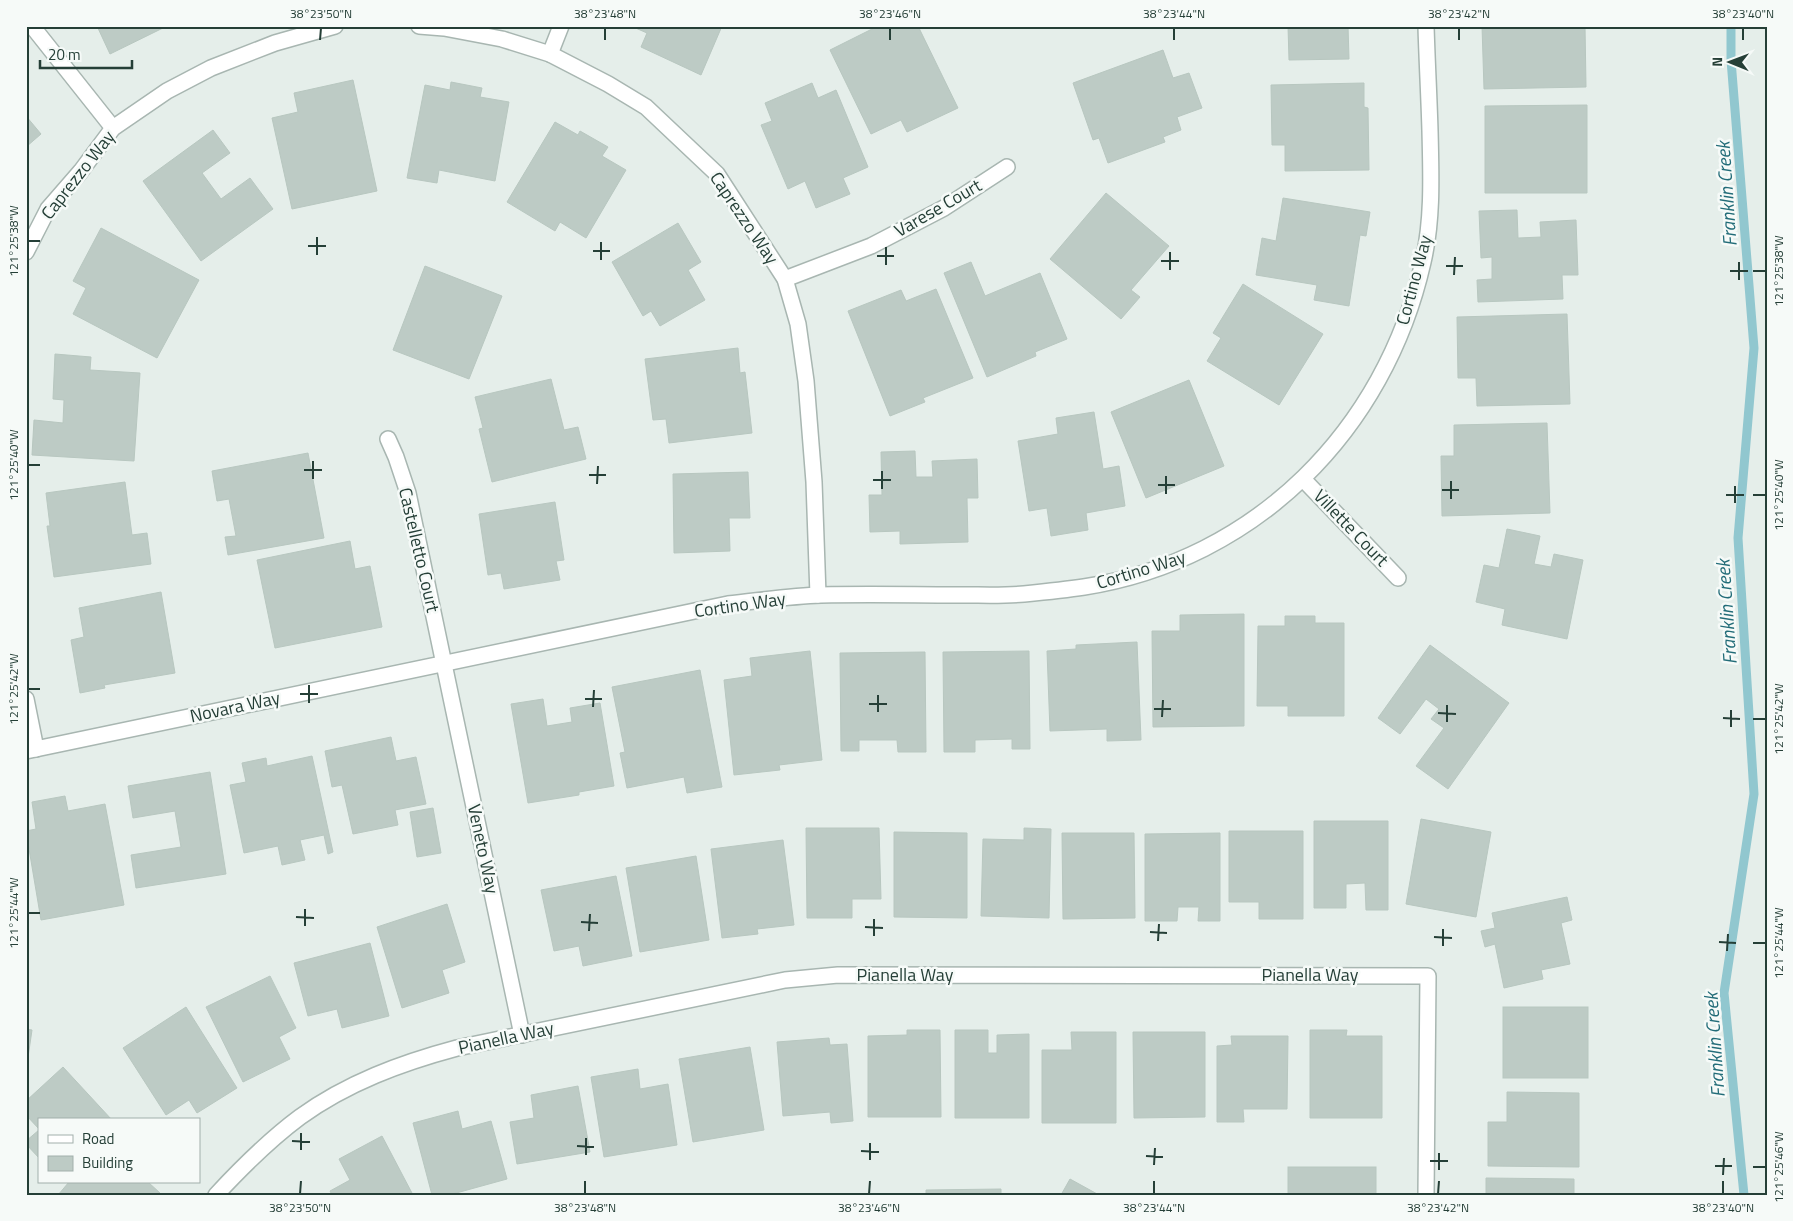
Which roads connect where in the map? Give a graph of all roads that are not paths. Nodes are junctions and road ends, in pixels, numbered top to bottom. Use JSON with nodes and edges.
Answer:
{"nodes":[{"id":1,"x":32,"y":26,"type":"edge"},
{"id":2,"x":334,"y":26,"type":"edge"},
{"id":3,"x":419,"y":26,"type":"edge"},
{"id":4,"x":561,"y":26,"type":"edge"},
{"id":5,"x":1426,"y":26,"type":"edge"},
{"id":6,"x":550,"y":54,"type":"junction"},
{"id":7,"x":113,"y":128,"type":"junction"},
{"id":8,"x":1007,"y":167,"type":"dead end"},
{"id":9,"x":26,"y":252,"type":"edge"},
{"id":10,"x":784,"y":279,"type":"junction"},
{"id":11,"x":388,"y":440,"type":"dead end"},
{"id":12,"x":1303,"y":479,"type":"junction"},
{"id":13,"x":1398,"y":578,"type":"dead end"},
{"id":14,"x":818,"y":595,"type":"junction"},
{"id":15,"x":444,"y":663,"type":"junction"},
{"id":16,"x":26,"y":699,"type":"edge"},
{"id":17,"x":31,"y":750,"type":"edge"},
{"id":18,"x":522,"y":1035,"type":"junction"},
{"id":19,"x":216,"y":1195,"type":"edge"},
{"id":20,"x":1426,"y":1195,"type":"edge"}],
"edges":[{"from":1,"to":7,"type":"street"},
{"from":2,"to":7,"type":"street","name":"Caprezzo Way"},
{"from":3,"to":6,"type":"street","name":"Caprezzo Way"},
{"from":4,"to":6,"type":"street"},
{"from":5,"to":12,"type":"street","name":"Cortino Way"},
{"from":6,"to":10,"type":"street","name":"Caprezzo Way"},
{"from":7,"to":9,"type":"street","name":"Caprezzo Way"},
{"from":8,"to":10,"type":"street","name":"Varese Court"},
{"from":10,"to":14,"type":"street","name":"Caprezzo Way"},
{"from":11,"to":15,"type":"street","name":"Castelletto Court"},
{"from":12,"to":13,"type":"street","name":"Villette Court"},
{"from":12,"to":14,"type":"street","name":"Cortino Way"},
{"from":14,"to":15,"type":"street","name":"Cortino Way"},
{"from":15,"to":17,"type":"street","name":"Novara Way"},
{"from":15,"to":18,"type":"street","name":"Veneto Way"},
{"from":16,"to":17,"type":"street"},
{"from":18,"to":19,"type":"street","name":"Pianella Way"},
{"from":18,"to":20,"type":"street","name":"Pianella Way"}]}
